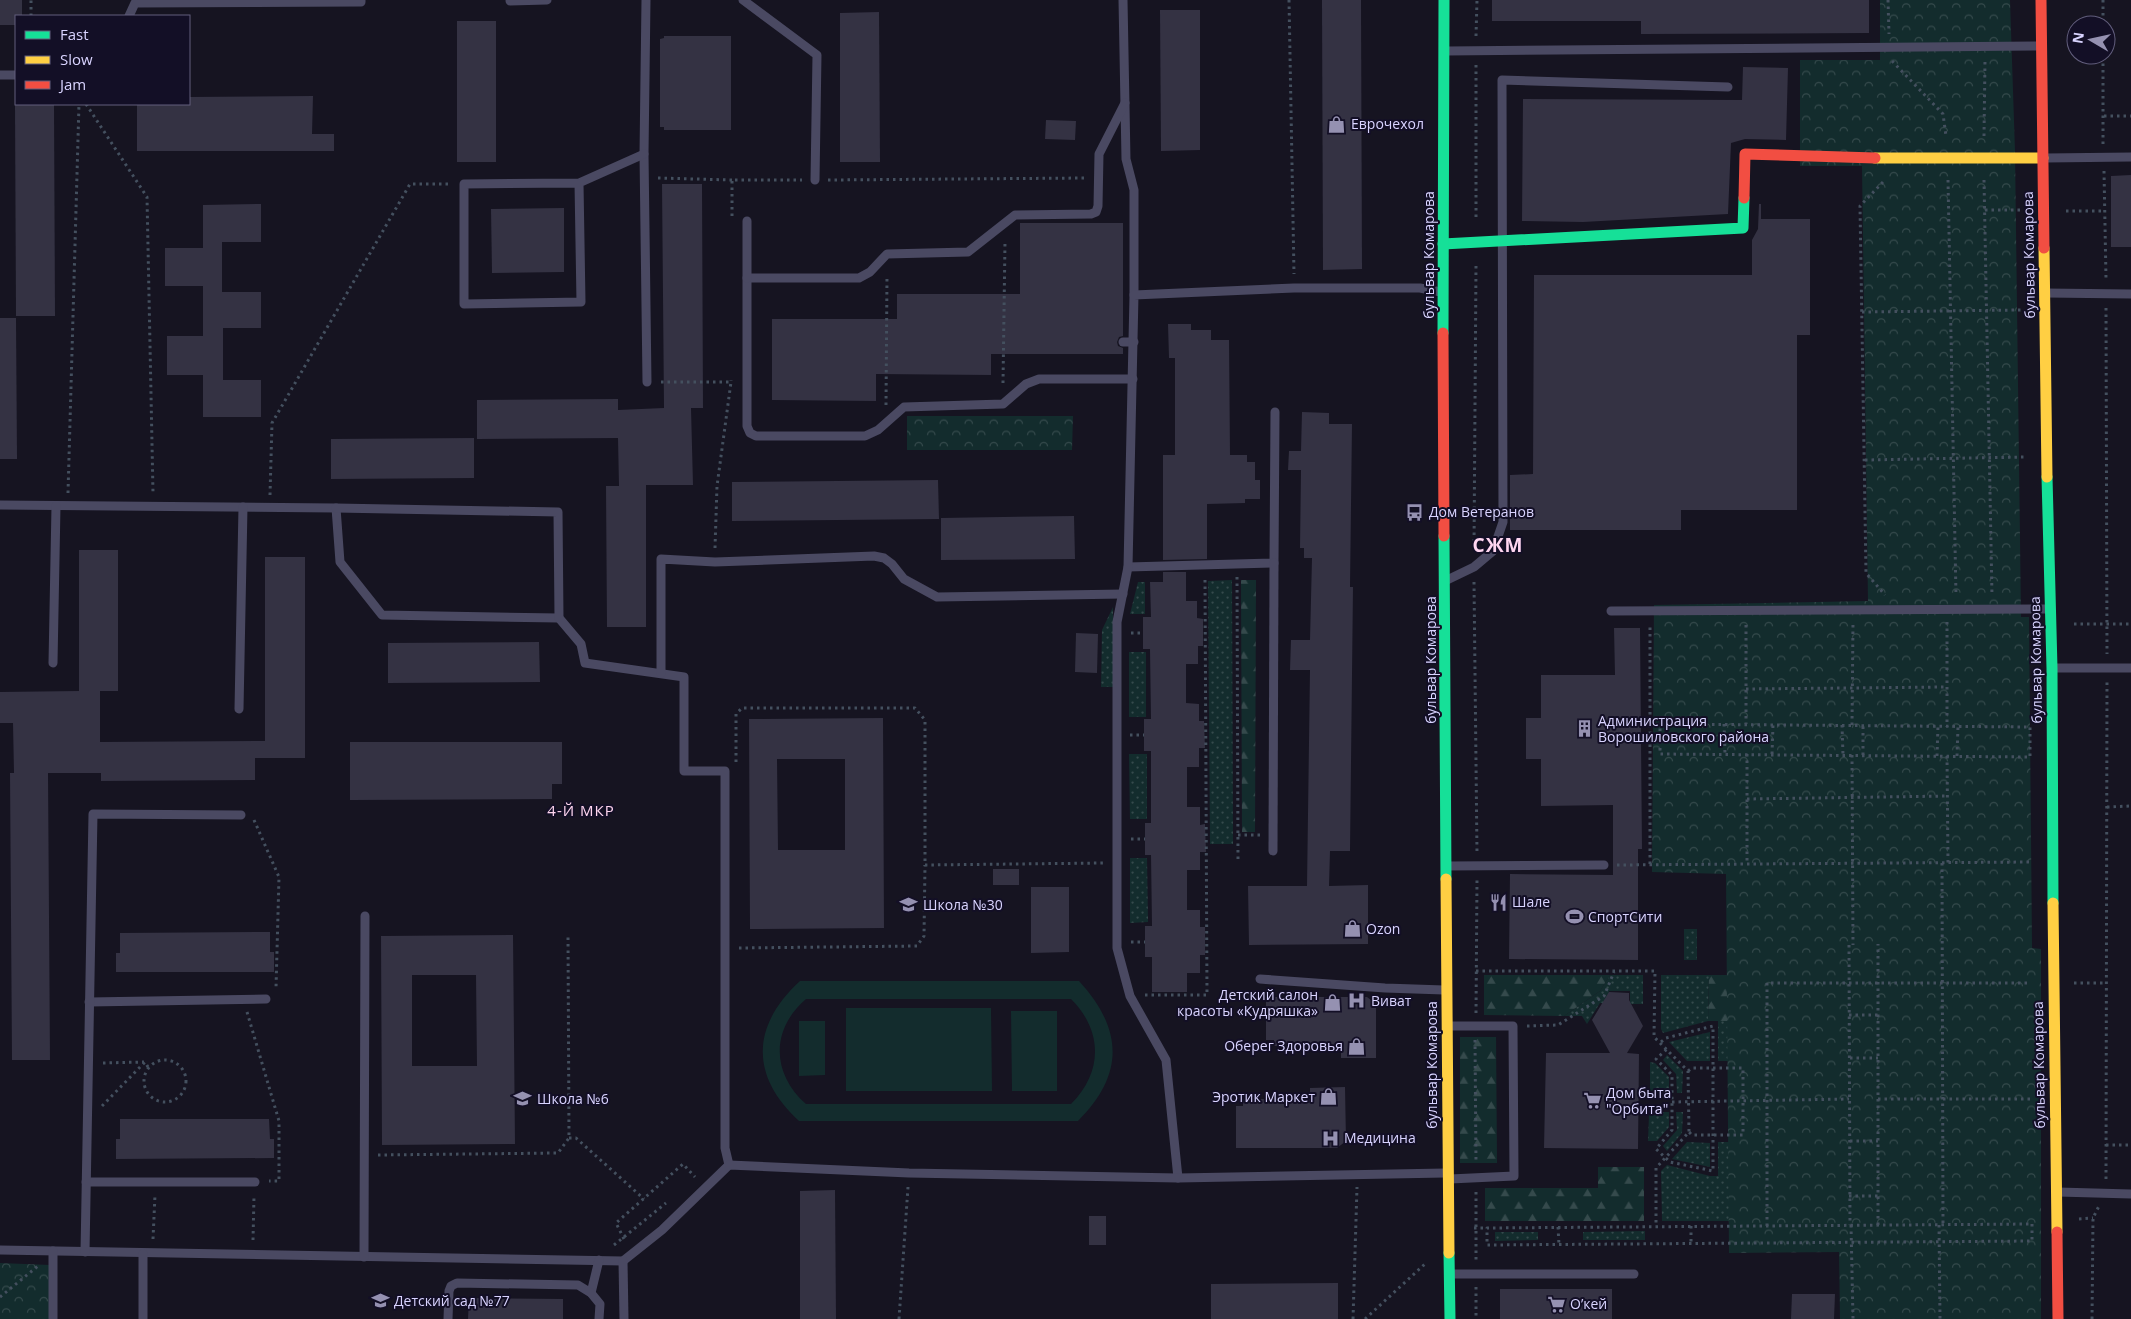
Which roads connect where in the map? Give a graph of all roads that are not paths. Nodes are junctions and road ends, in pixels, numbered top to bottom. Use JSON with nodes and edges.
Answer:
{"nodes":[{"id":1,"x":361,"y":0,"type":"edge"},
{"id":2,"x":547,"y":0,"type":"edge"},
{"id":3,"x":646,"y":0,"type":"edge"},
{"id":4,"x":743,"y":0,"type":"edge"},
{"id":5,"x":1123,"y":0,"type":"edge"},
{"id":6,"x":1444,"y":0,"type":"edge"},
{"id":7,"x":2041,"y":0,"type":"edge"},
{"id":8,"x":510,"y":1,"type":"edge"},
{"id":9,"x":129,"y":15,"type":"edge"},
{"id":10,"x":2041,"y":46,"type":"junction"},
{"id":11,"x":1444,"y":51,"type":"junction"},
{"id":12,"x":15,"y":75,"type":"edge"},
{"id":13,"x":0,"y":76,"type":"edge"},
{"id":14,"x":1728,"y":87,"type":"dead end"},
{"id":15,"x":1125,"y":103,"type":"junction"},
{"id":16,"x":644,"y":154,"type":"junction"},
{"id":17,"x":2131,"y":157,"type":"edge"},
{"id":18,"x":2043,"y":158,"type":"junction"},
{"id":19,"x":815,"y":180,"type":"road end"},
{"id":20,"x":579,"y":183,"type":"junction"},
{"id":21,"x":747,"y":221,"type":"dead end"},
{"id":22,"x":1502,"y":242,"type":"junction"},
{"id":23,"x":1443,"y":244,"type":"junction"},
{"id":24,"x":747,"y":278,"type":"junction"},
{"id":25,"x":1444,"y":293,"type":"junction"},
{"id":26,"x":2044,"y":293,"type":"junction"},
{"id":27,"x":2131,"y":294,"type":"edge"},
{"id":28,"x":1134,"y":295,"type":"junction"},
{"id":29,"x":1123,"y":342,"type":"dead end"},
{"id":30,"x":1134,"y":342,"type":"junction"},
{"id":31,"x":1133,"y":378,"type":"junction"},
{"id":32,"x":647,"y":382,"type":"dead end"},
{"id":33,"x":1275,"y":412,"type":"dead end"},
{"id":34,"x":0,"y":505,"type":"edge"},
{"id":35,"x":56,"y":506,"type":"junction"},
{"id":36,"x":243,"y":507,"type":"junction"},
{"id":37,"x":336,"y":508,"type":"junction"},
{"id":38,"x":1274,"y":563,"type":"junction"},
{"id":39,"x":1128,"y":566,"type":"junction"},
{"id":40,"x":1446,"y":581,"type":"junction"},
{"id":41,"x":1123,"y":594,"type":"junction"},
{"id":42,"x":2049,"y":608,"type":"junction"},
{"id":43,"x":1611,"y":612,"type":"dead end"},
{"id":44,"x":559,"y":618,"type":"junction"},
{"id":45,"x":53,"y":663,"type":"dead end"},
{"id":46,"x":2052,"y":668,"type":"junction"},
{"id":47,"x":2131,"y":668,"type":"edge"},
{"id":48,"x":660,"y":673,"type":"junction"},
{"id":49,"x":239,"y":709,"type":"dead end"},
{"id":50,"x":241,"y":815,"type":"road end"},
{"id":51,"x":1273,"y":851,"type":"dead end"},
{"id":52,"x":1604,"y":865,"type":"road end"},
{"id":53,"x":1447,"y":866,"type":"junction"},
{"id":54,"x":365,"y":916,"type":"dead end"},
{"id":55,"x":1260,"y":979,"type":"dead end"},
{"id":56,"x":1447,"y":990,"type":"junction"},
{"id":57,"x":266,"y":999,"type":"road end"},
{"id":58,"x":89,"y":1002,"type":"junction"},
{"id":59,"x":1447,"y":1026,"type":"junction"},
{"id":60,"x":729,"y":1165,"type":"junction"},
{"id":61,"x":1448,"y":1176,"type":"junction"},
{"id":62,"x":1178,"y":1178,"type":"junction"},
{"id":63,"x":86,"y":1182,"type":"junction"},
{"id":64,"x":255,"y":1182,"type":"road end"},
{"id":65,"x":2058,"y":1192,"type":"junction"},
{"id":66,"x":2131,"y":1194,"type":"edge"},
{"id":67,"x":0,"y":1250,"type":"edge"},
{"id":68,"x":53,"y":1251,"type":"junction"},
{"id":69,"x":85,"y":1252,"type":"junction"},
{"id":70,"x":143,"y":1254,"type":"junction"},
{"id":71,"x":364,"y":1257,"type":"junction"},
{"id":72,"x":599,"y":1260,"type":"junction"},
{"id":73,"x":623,"y":1260,"type":"junction"},
{"id":74,"x":1450,"y":1274,"type":"junction"},
{"id":75,"x":1634,"y":1274,"type":"dead end"},
{"id":76,"x":591,"y":1293,"type":"junction"},
{"id":77,"x":53,"y":1319,"type":"edge"},
{"id":78,"x":143,"y":1319,"type":"edge"},
{"id":79,"x":448,"y":1319,"type":"edge"},
{"id":80,"x":599,"y":1319,"type":"edge"},
{"id":81,"x":624,"y":1319,"type":"edge"},
{"id":82,"x":1450,"y":1319,"type":"edge"},
{"id":83,"x":2058,"y":1319,"type":"edge"}],
"edges":[{"from":1,"to":9,"type":"lane"},
{"from":2,"to":8,"type":"lane"},
{"from":3,"to":16,"type":"lane"},
{"from":4,"to":19,"type":"lane"},
{"from":5,"to":15,"type":"lane"},
{"from":6,"to":11,"type":"street","name":"бульвар Комарова"},
{"from":7,"to":10,"type":"street","name":"бульвар Комарова"},
{"from":10,"to":11,"type":"lane"},
{"from":10,"to":18,"type":"street","name":"бульвар Комарова"},
{"from":11,"to":23,"type":"street","name":"бульвар Комарова"},
{"from":12,"to":13,"type":"lane"},
{"from":14,"to":22,"type":"lane"},
{"from":15,"to":24,"type":"lane"},
{"from":15,"to":28,"type":"lane"},
{"from":16,"to":20,"type":"lane"},
{"from":16,"to":32,"type":"lane"},
{"from":17,"to":18,"type":"lane"},
{"from":18,"to":22,"type":"street"},
{"from":18,"to":26,"type":"street","name":"бульвар Комарова"},
{"from":20,"to":20,"type":"lane"},
{"from":21,"to":24,"type":"lane"},
{"from":22,"to":23,"type":"street"},
{"from":22,"to":40,"type":"lane"},
{"from":23,"to":25,"type":"street","name":"бульвар Комарова"},
{"from":24,"to":31,"type":"lane"},
{"from":25,"to":28,"type":"lane"},
{"from":25,"to":40,"type":"street","name":"бульвар Комарова"},
{"from":26,"to":27,"type":"lane"},
{"from":26,"to":42,"type":"street","name":"бульвар Комарова"},
{"from":28,"to":30,"type":"lane"},
{"from":29,"to":30,"type":"lane"},
{"from":30,"to":31,"type":"lane"},
{"from":31,"to":39,"type":"lane"},
{"from":33,"to":38,"type":"lane"},
{"from":34,"to":35,"type":"lane"},
{"from":35,"to":36,"type":"lane"},
{"from":35,"to":45,"type":"lane"},
{"from":36,"to":37,"type":"lane"},
{"from":36,"to":49,"type":"lane"},
{"from":37,"to":44,"type":"lane"},
{"from":37,"to":44,"type":"lane"},
{"from":38,"to":39,"type":"lane"},
{"from":38,"to":51,"type":"lane"},
{"from":39,"to":41,"type":"lane"},
{"from":40,"to":53,"type":"street","name":"бульвар Комарова"},
{"from":41,"to":48,"type":"lane"},
{"from":41,"to":62,"type":"lane"},
{"from":42,"to":43,"type":"lane"},
{"from":42,"to":46,"type":"street","name":"бульвар Комарова"},
{"from":44,"to":48,"type":"lane"},
{"from":46,"to":47,"type":"lane"},
{"from":46,"to":65,"type":"street","name":"бульвар Комарова"},
{"from":48,"to":60,"type":"lane"},
{"from":50,"to":58,"type":"lane"},
{"from":52,"to":53,"type":"lane"},
{"from":53,"to":56,"type":"street","name":"бульвар Комарова"},
{"from":54,"to":71,"type":"lane"},
{"from":55,"to":56,"type":"lane"},
{"from":56,"to":59,"type":"street","name":"бульвар Комарова"},
{"from":57,"to":58,"type":"lane"},
{"from":58,"to":63,"type":"lane"},
{"from":59,"to":61,"type":"street","name":"бульвар Комарова"},
{"from":59,"to":61,"type":"lane"},
{"from":60,"to":62,"type":"lane"},
{"from":60,"to":73,"type":"lane"},
{"from":61,"to":62,"type":"lane"},
{"from":61,"to":74,"type":"street","name":"бульвар Комарова"},
{"from":63,"to":64,"type":"lane"},
{"from":63,"to":69,"type":"lane"},
{"from":65,"to":66,"type":"lane"},
{"from":65,"to":83,"type":"street","name":"бульвар Комарова"},
{"from":67,"to":68,"type":"lane"},
{"from":68,"to":69,"type":"lane"},
{"from":68,"to":77,"type":"lane"},
{"from":69,"to":70,"type":"lane"},
{"from":70,"to":71,"type":"lane"},
{"from":70,"to":78,"type":"lane"},
{"from":71,"to":72,"type":"lane"},
{"from":72,"to":73,"type":"lane"},
{"from":72,"to":76,"type":"lane"},
{"from":73,"to":81,"type":"lane"},
{"from":74,"to":75,"type":"lane"},
{"from":74,"to":82,"type":"street","name":"бульвар Комарова"},
{"from":76,"to":79,"type":"lane"},
{"from":76,"to":80,"type":"lane"}]}
